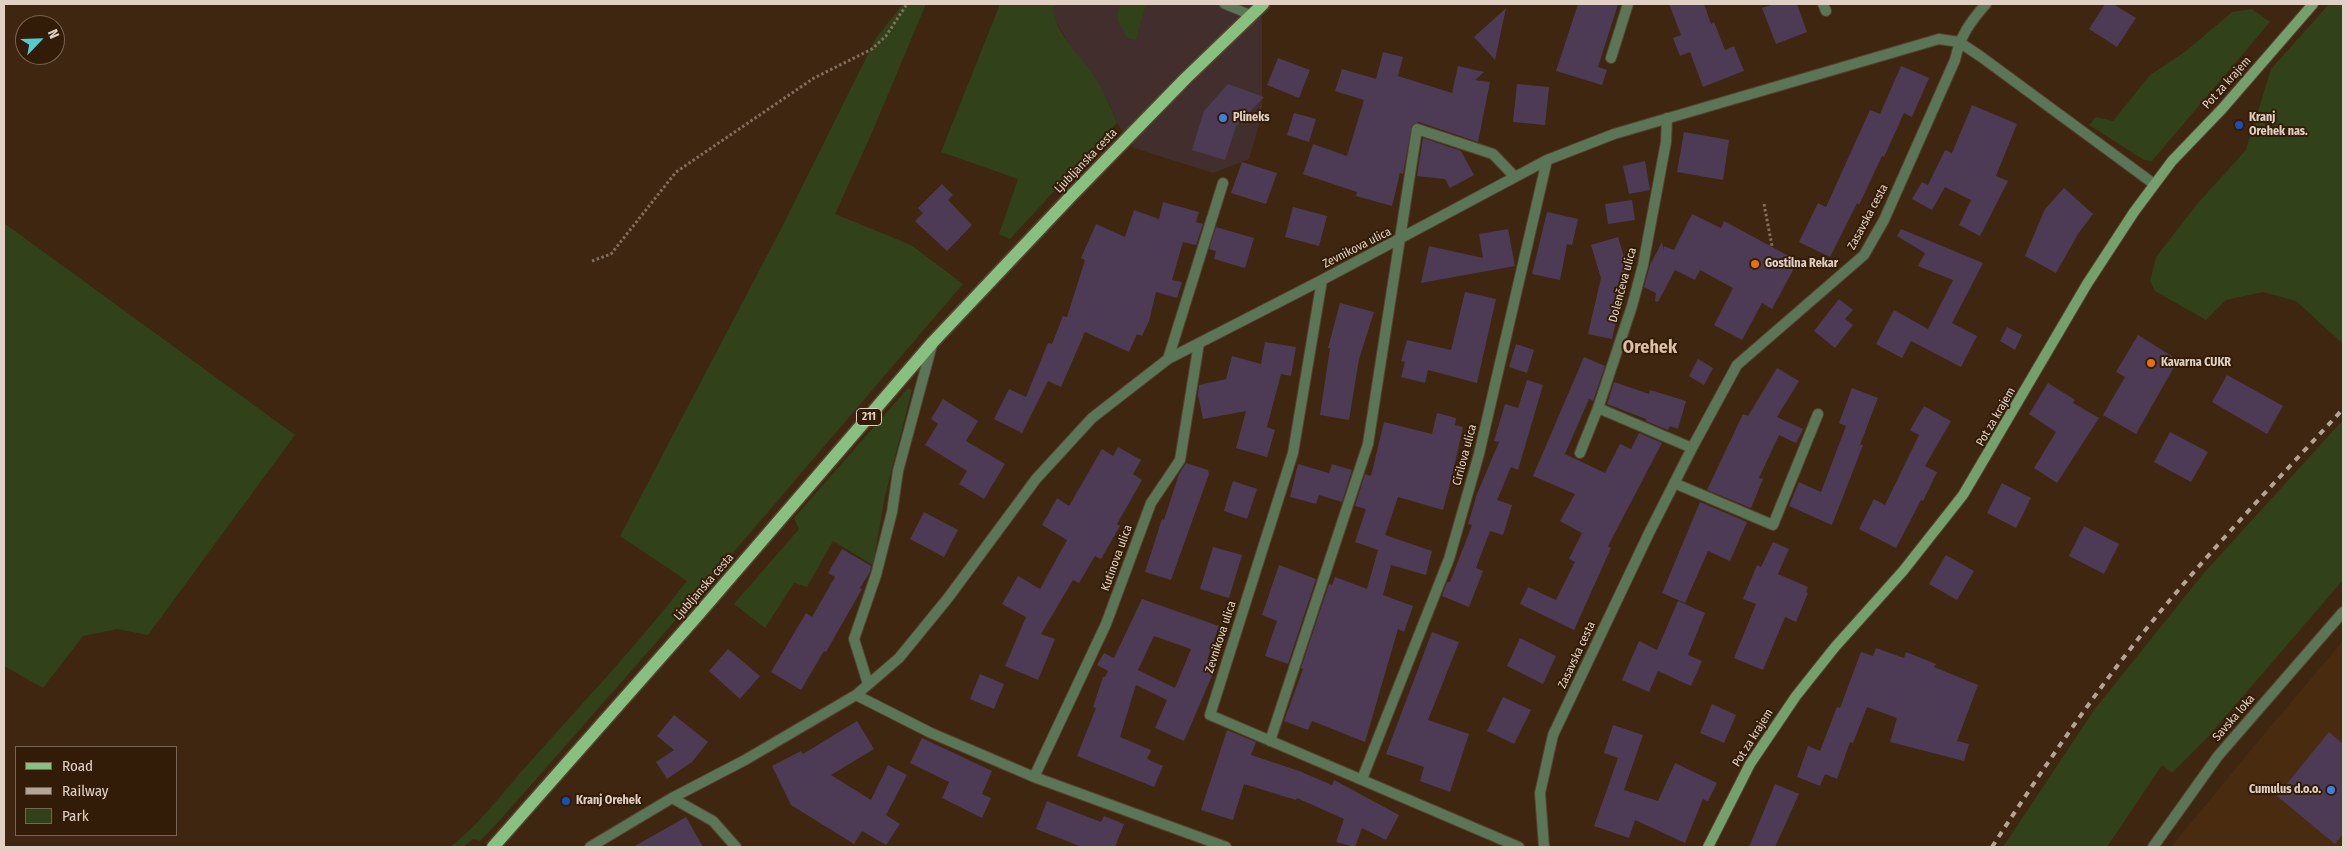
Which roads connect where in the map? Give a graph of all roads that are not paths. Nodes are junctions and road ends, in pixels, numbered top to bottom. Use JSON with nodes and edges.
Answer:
{"nodes":[{"id":1,"x":1224,"y":4,"type":"edge"},
{"id":2,"x":1263,"y":4,"type":"edge"},
{"id":3,"x":1628,"y":4,"type":"edge"},
{"id":4,"x":1986,"y":4,"type":"edge"},
{"id":5,"x":2313,"y":4,"type":"edge"},
{"id":6,"x":1252,"y":15,"type":"junction"},
{"id":7,"x":1959,"y":42,"type":"junction"},
{"id":8,"x":1611,"y":58,"type":"dead end"},
{"id":9,"x":1667,"y":118,"type":"junction"},
{"id":10,"x":1547,"y":160,"type":"junction"},
{"id":11,"x":1515,"y":176,"type":"junction"},
{"id":12,"x":1223,"y":183,"type":"dead end"},
{"id":13,"x":2154,"y":184,"type":"junction"},
{"id":14,"x":1400,"y":238,"type":"junction"},
{"id":15,"x":1322,"y":280,"type":"junction"},
{"id":16,"x":933,"y":342,"type":"junction"},
{"id":17,"x":1199,"y":343,"type":"junction"},
{"id":18,"x":1168,"y":359,"type":"junction"},
{"id":19,"x":1598,"y":408,"type":"junction"},
{"id":20,"x":1818,"y":414,"type":"dead end"},
{"id":21,"x":1692,"y":448,"type":"junction"},
{"id":22,"x":1580,"y":453,"type":"dead end"},
{"id":23,"x":1674,"y":483,"type":"junction"},
{"id":24,"x":2343,"y":612,"type":"edge"},
{"id":25,"x":868,"y":684,"type":"junction"},
{"id":26,"x":856,"y":695,"type":"junction"},
{"id":27,"x":1270,"y":742,"type":"junction"},
{"id":28,"x":1034,"y":776,"type":"junction"},
{"id":29,"x":1362,"y":780,"type":"junction"},
{"id":30,"x":672,"y":798,"type":"junction"},
{"id":31,"x":494,"y":847,"type":"edge"},
{"id":32,"x":590,"y":847,"type":"edge"},
{"id":33,"x":736,"y":847,"type":"edge"},
{"id":34,"x":1226,"y":847,"type":"edge"},
{"id":35,"x":1519,"y":847,"type":"edge"},
{"id":36,"x":1544,"y":847,"type":"edge"},
{"id":37,"x":1708,"y":847,"type":"edge"},
{"id":38,"x":2152,"y":847,"type":"edge"}],
"edges":[{"from":1,"to":6,"type":"lane"},
{"from":2,"to":6,"type":"main road","name":"Ljubljanska cesta","number":"211"},
{"from":3,"to":8,"type":"street"},
{"from":4,"to":7,"type":"street","name":"Zasavska cesta"},
{"from":5,"to":13,"type":"street","name":"Pot za krajem"},
{"from":6,"to":16,"type":"main road","name":"Ljubljanska cesta","number":"211"},
{"from":7,"to":9,"type":"street"},
{"from":7,"to":13,"type":"street"},
{"from":7,"to":21,"type":"street","name":"Zasavska cesta"},
{"from":9,"to":10,"type":"street"},
{"from":9,"to":19,"type":"street","name":"Dolenčeva ulica"},
{"from":10,"to":11,"type":"street"},
{"from":10,"to":29,"type":"street","name":"Cirilova ulica"},
{"from":11,"to":14,"type":"street"},
{"from":11,"to":14,"type":"street"},
{"from":12,"to":18,"type":"street"},
{"from":13,"to":37,"type":"street","name":"Pot za krajem"},
{"from":14,"to":15,"type":"street","name":"Zevnikova ulica"},
{"from":14,"to":27,"type":"street","name":"Zevnikova ulica"},
{"from":15,"to":17,"type":"street"},
{"from":15,"to":27,"type":"street","name":"Zevnikova ulica"},
{"from":16,"to":25,"type":"street","name":"Ljubljanska cesta"},
{"from":16,"to":31,"type":"main road","name":"Ljubljanska cesta","number":"211"},
{"from":17,"to":18,"type":"street"},
{"from":17,"to":28,"type":"street","name":"Kutinova ulica"},
{"from":18,"to":25,"type":"street"},
{"from":19,"to":21,"type":"street"},
{"from":19,"to":22,"type":"street","name":"Dolenčeva ulica"},
{"from":20,"to":23,"type":"street"},
{"from":21,"to":23,"type":"street","name":"Zasavska cesta"},
{"from":23,"to":36,"type":"street","name":"Zasavska cesta"},
{"from":24,"to":38,"type":"street","name":"Savska loka"},
{"from":25,"to":26,"type":"street"},
{"from":26,"to":28,"type":"street"},
{"from":26,"to":30,"type":"street"},
{"from":27,"to":29,"type":"street","name":"Zevnikova ulica"},
{"from":28,"to":34,"type":"street"},
{"from":29,"to":35,"type":"street","name":"Zevnikova ulica"},
{"from":30,"to":32,"type":"street"},
{"from":30,"to":33,"type":"street"}]}
